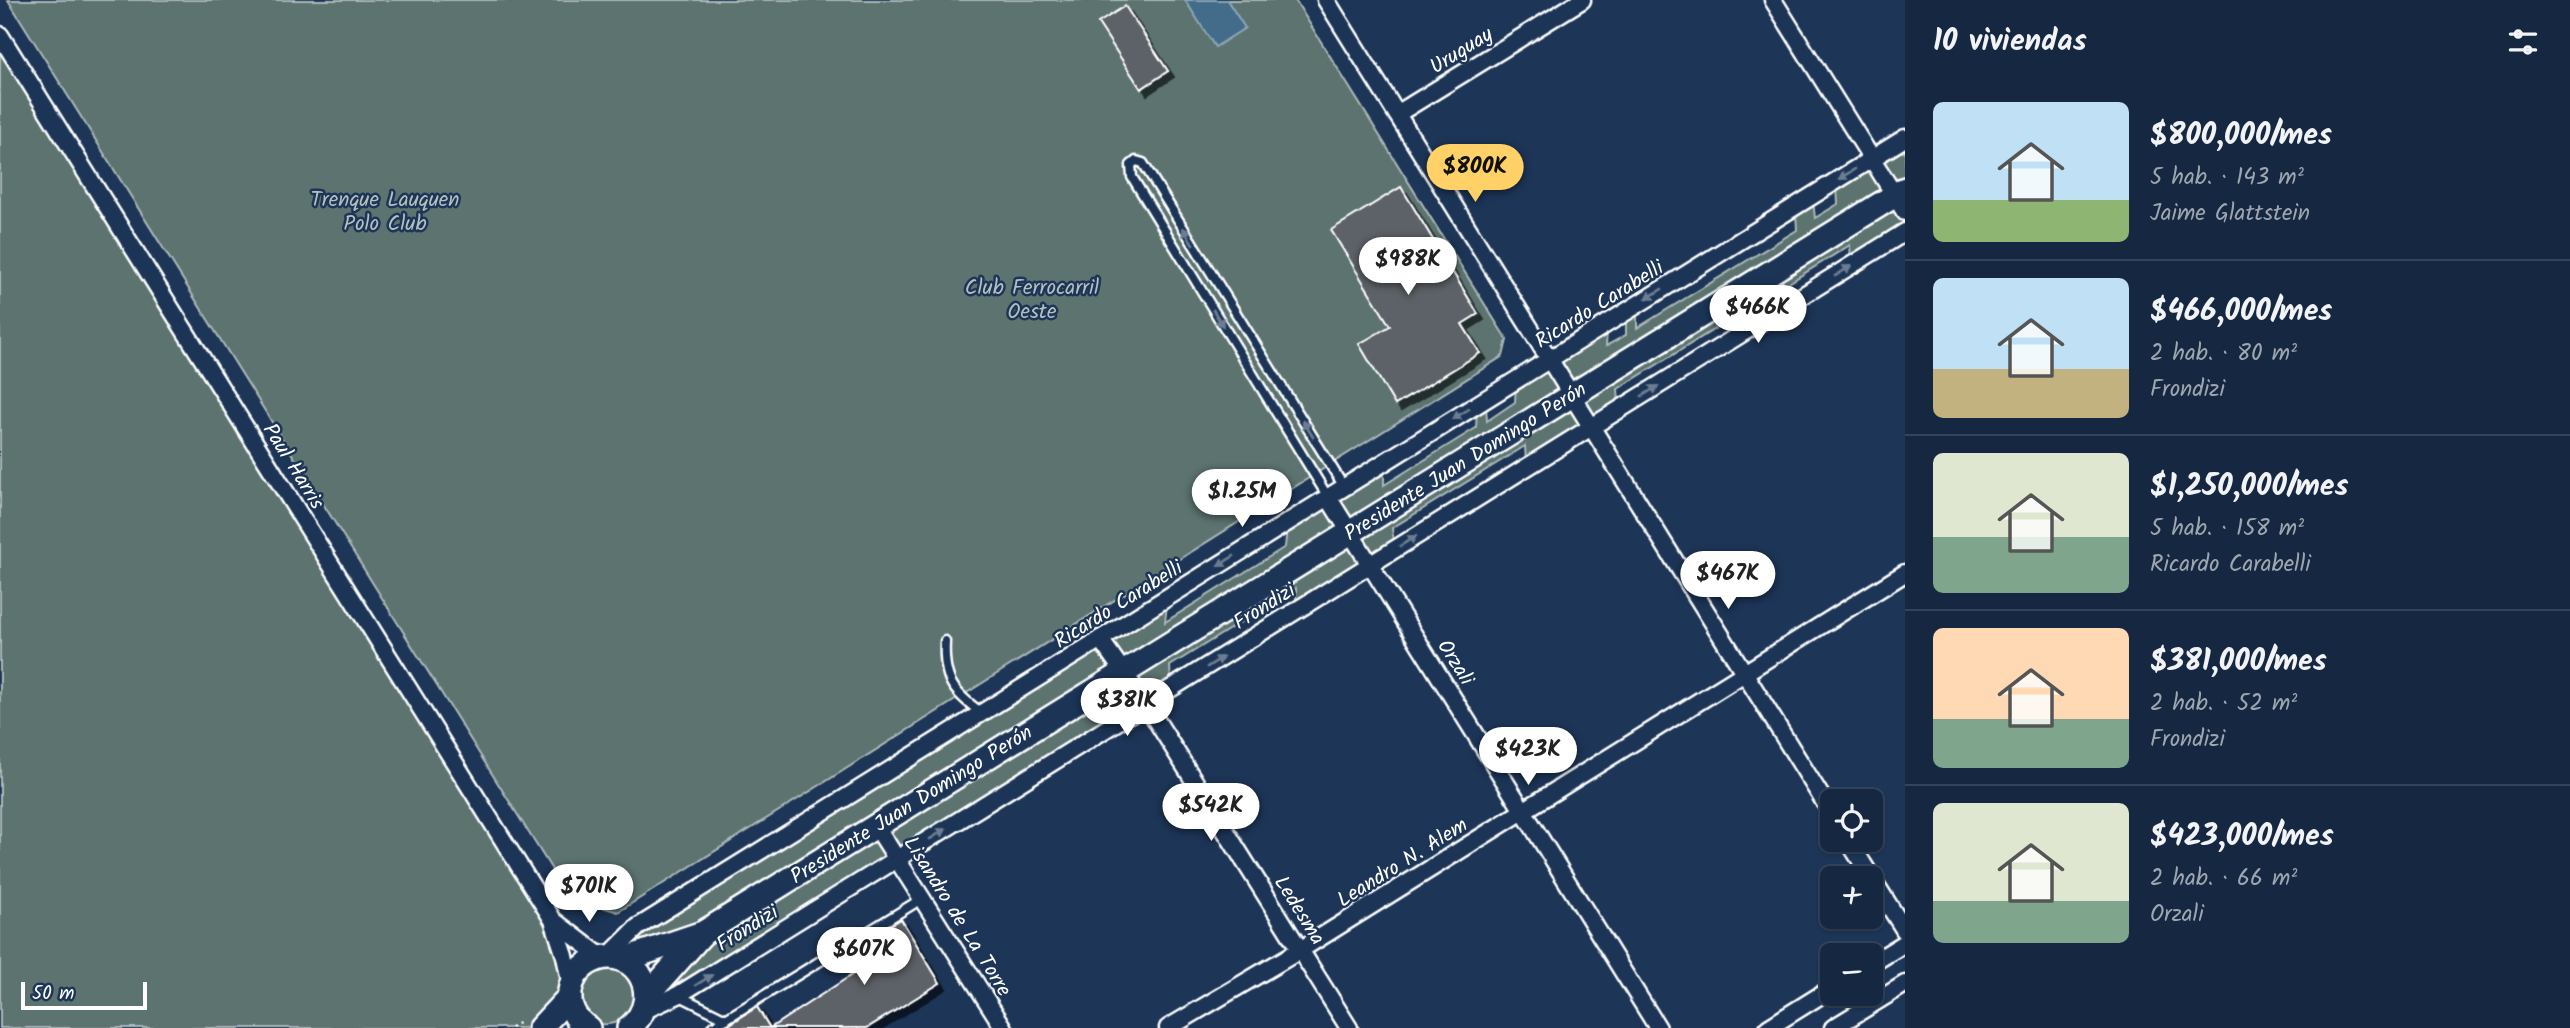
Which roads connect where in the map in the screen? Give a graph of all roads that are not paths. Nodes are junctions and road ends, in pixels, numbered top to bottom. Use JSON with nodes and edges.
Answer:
{"nodes":[{"id":1,"x":1326,"y":0,"type":"edge"},
{"id":2,"x":1582,"y":0,"type":"edge"},
{"id":3,"x":1773,"y":0,"type":"edge"},
{"id":4,"x":0,"y":35,"type":"edge"},
{"id":5,"x":1397,"y":114,"type":"junction"},
{"id":6,"x":1905,"y":138,"type":"edge"},
{"id":7,"x":1871,"y":159,"type":"junction"},
{"id":8,"x":1902,"y":199,"type":"edge"},
{"id":9,"x":1905,"y":232,"type":"edge"},
{"id":10,"x":1550,"y":359,"type":"junction"},
{"id":11,"x":1572,"y":395,"type":"junction"},
{"id":12,"x":1592,"y":427,"type":"junction"},
{"id":13,"x":1345,"y":487,"type":"junction"},
{"id":14,"x":1328,"y":497,"type":"junction"},
{"id":15,"x":1350,"y":533,"type":"junction"},
{"id":16,"x":1370,"y":565,"type":"junction"},
{"id":17,"x":1905,"y":573,"type":"edge"},
{"id":18,"x":1100,"y":639,"type":"junction"},
{"id":19,"x":946,"y":641,"type":"dead end"},
{"id":20,"x":1124,"y":673,"type":"junction"},
{"id":21,"x":1745,"y":673,"type":"junction"},
{"id":22,"x":1146,"y":704,"type":"junction"},
{"id":23,"x":982,"y":713,"type":"junction"},
{"id":24,"x":1820,"y":795,"type":"edge"},
{"id":25,"x":1524,"y":811,"type":"junction"},
{"id":26,"x":876,"y":826,"type":"junction"},
{"id":27,"x":1856,"y":852,"type":"edge"},
{"id":28,"x":897,"y":859,"type":"junction"},
{"id":29,"x":923,"y":898,"type":"junction"},
{"id":30,"x":553,"y":920,"type":"junction"},
{"id":31,"x":1905,"y":931,"type":"edge"},
{"id":32,"x":704,"y":933,"type":"junction"},
{"id":33,"x":1905,"y":943,"type":"edge"},
{"id":34,"x":1300,"y":950,"type":"junction"},
{"id":35,"x":1883,"y":957,"type":"edge"},
{"id":36,"x":612,"y":958,"type":"junction"},
{"id":37,"x":1905,"y":984,"type":"edge"},
{"id":38,"x":570,"y":991,"type":"junction"},
{"id":39,"x":678,"y":995,"type":"junction"},
{"id":40,"x":1820,"y":996,"type":"edge"},
{"id":41,"x":638,"y":1017,"type":"edge"},
{"id":42,"x":726,"y":1019,"type":"junction"},
{"id":43,"x":540,"y":1028,"type":"edge"},
{"id":44,"x":588,"y":1028,"type":"edge"},
{"id":45,"x":711,"y":1028,"type":"edge"},
{"id":46,"x":1004,"y":1028,"type":"edge"},
{"id":47,"x":1168,"y":1028,"type":"edge"},
{"id":48,"x":1349,"y":1028,"type":"edge"},
{"id":49,"x":1658,"y":1028,"type":"edge"},
{"id":50,"x":1768,"y":1028,"type":"edge"},
{"id":51,"x":1833,"y":1028,"type":"edge"}],
"edges":[{"from":1,"to":5,"type":"street"},
{"from":2,"to":5,"type":"street","name":"Uruguay"},
{"from":3,"to":7,"type":"street"},
{"from":4,"to":30,"type":"street","name":"Paul Harris"},
{"from":5,"to":10,"type":"street"},
{"from":6,"to":7,"type":"street","name":"Ricardo Carabelli"},
{"from":7,"to":8,"type":"street"},
{"from":7,"to":10,"type":"street","name":"Ricardo Carabelli","one_way":true},
{"from":8,"to":11,"type":"main road","name":"Presidente Juan Domingo Perón"},
{"from":12,"to":9,"type":"street","name":"Frondizi","one_way":true},
{"from":10,"to":11,"type":"street"},
{"from":10,"to":13,"type":"street","name":"Ricardo Carabelli","one_way":true},
{"from":11,"to":12,"type":"street"},
{"from":11,"to":15,"type":"main road","name":"Presidente Juan Domingo Perón"},
{"from":16,"to":12,"type":"street","name":"Frondizi","one_way":true},
{"from":12,"to":21,"type":"street"},
{"from":13,"to":14,"type":"street","name":"Ricardo Carabelli"},
{"from":13,"to":14,"type":"lane","one_way":true},
{"from":14,"to":15,"type":"street","name":"Orzali"},
{"from":14,"to":18,"type":"street","name":"Ricardo Carabelli","one_way":true},
{"from":15,"to":16,"type":"street","name":"Orzali"},
{"from":15,"to":20,"type":"main road","name":"Presidente Juan Domingo Perón"},
{"from":22,"to":16,"type":"street","name":"Frondizi","one_way":true},
{"from":16,"to":25,"type":"street","name":"Orzali"},
{"from":17,"to":21,"type":"street","name":"Leandro N. Alem"},
{"from":18,"to":20,"type":"street","name":"Ledesma"},
{"from":18,"to":23,"type":"street","name":"Ricardo Carabelli"},
{"from":19,"to":23,"type":"lane"},
{"from":20,"to":22,"type":"street","name":"Ledesma"},
{"from":20,"to":26,"type":"main road","name":"Presidente Juan Domingo Perón"},
{"from":21,"to":24,"type":"street"},
{"from":21,"to":25,"type":"street","name":"Leandro N. Alem"},
{"from":28,"to":22,"type":"street","name":"Frondizi","one_way":true},
{"from":22,"to":34,"type":"street","name":"Ledesma"},
{"from":23,"to":36,"type":"street","name":"Ricardo Carabelli"},
{"from":25,"to":34,"type":"street","name":"Leandro N. Alem"},
{"from":25,"to":49,"type":"street","name":"Orzali"},
{"from":26,"to":28,"type":"street","name":"Lisandro de La Torre"},
{"from":26,"to":32,"type":"main road","name":"Presidente Juan Domingo Perón"},
{"from":27,"to":31,"type":"street"},
{"from":28,"to":29,"type":"street","name":"Lisandro de La Torre"},
{"from":39,"to":28,"type":"street","name":"Frondizi","one_way":true},
{"from":29,"to":42,"type":"lane"},
{"from":29,"to":46,"type":"street","name":"Lisandro de La Torre"},
{"from":30,"to":36,"type":"street","name":"Paul Harris"},
{"from":30,"to":38,"type":"street","name":"Paul Harris"},
{"from":32,"to":36,"type":"main road","name":"Presidente Juan Domingo Perón"},
{"from":32,"to":41,"type":"main road","name":"Presidente Juan Domingo Perón"},
{"from":33,"to":35,"type":"street"},
{"from":34,"to":47,"type":"street","name":"Leandro N. Alem"},
{"from":34,"to":48,"type":"street","name":"Ledesma"},
{"from":36,"to":38,"type":"main road","name":"Presidente Juan Domingo Perón"},
{"from":36,"to":41,"type":"main road"},
{"from":37,"to":51,"type":"street"},
{"from":38,"to":43,"type":"main road"},
{"from":38,"to":44,"type":"main road"},
{"from":39,"to":41,"type":"street","name":"Frondizi"},
{"from":39,"to":42,"type":"lane"},
{"from":40,"to":50,"type":"street"},
{"from":42,"to":45,"type":"lane"}]}
